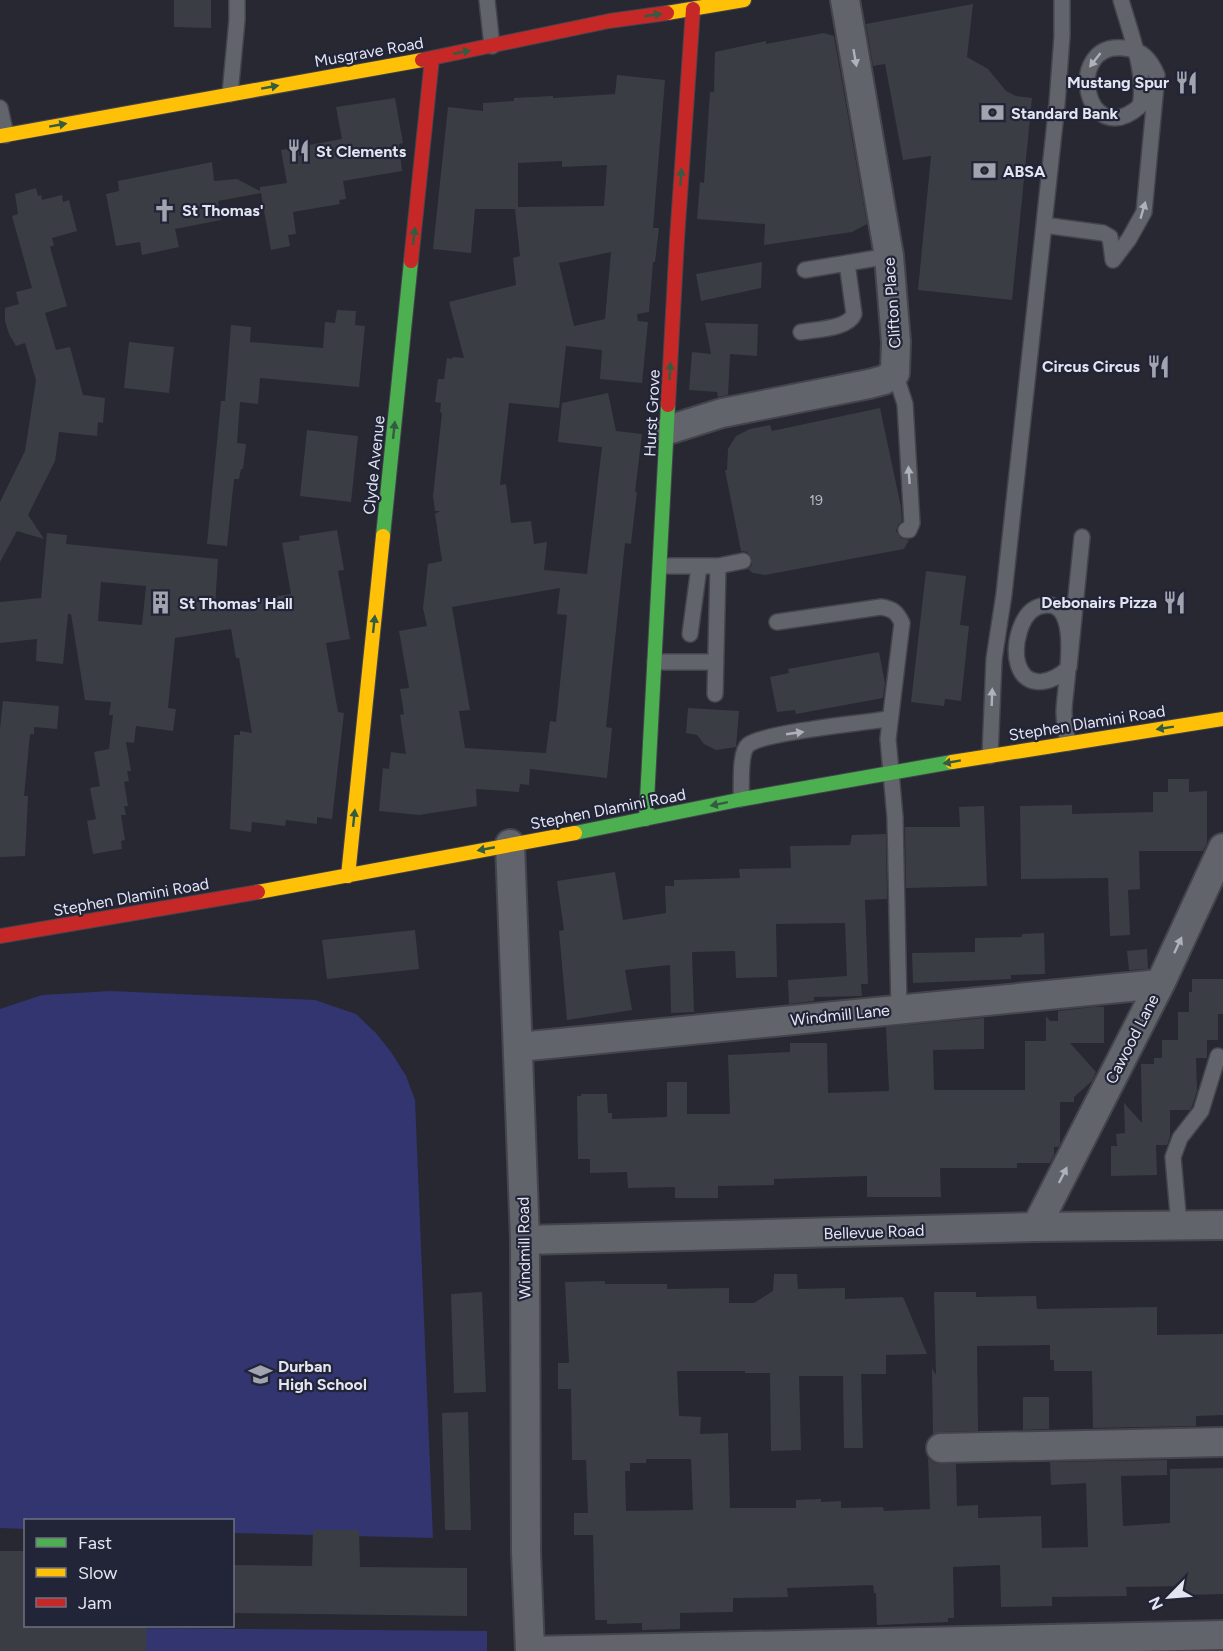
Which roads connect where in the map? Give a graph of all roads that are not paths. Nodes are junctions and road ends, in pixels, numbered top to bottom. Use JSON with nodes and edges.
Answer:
{"nodes":[{"id":1,"x":237,"y":0,"type":"edge"},
{"id":2,"x":487,"y":0,"type":"edge"},
{"id":3,"x":744,"y":0,"type":"edge"},
{"id":4,"x":845,"y":0,"type":"edge"},
{"id":5,"x":1062,"y":0,"type":"edge"},
{"id":6,"x":1121,"y":0,"type":"edge"},
{"id":7,"x":693,"y":9,"type":"junction"},
{"id":8,"x":609,"y":10,"type":"edge"},
{"id":9,"x":492,"y":46,"type":"junction"},
{"id":10,"x":1134,"y":50,"type":"junction"},
{"id":11,"x":432,"y":58,"type":"junction"},
{"id":12,"x":230,"y":94,"type":"junction"},
{"id":13,"x":0,"y":108,"type":"edge"},
{"id":14,"x":3,"y":135,"type":"edge"},
{"id":15,"x":1051,"y":226,"type":"dead end"},
{"id":16,"x":889,"y":256,"type":"junction"},
{"id":17,"x":847,"y":263,"type":"junction"},
{"id":18,"x":805,"y":270,"type":"dead end"},
{"id":19,"x":801,"y":332,"type":"dead end"},
{"id":20,"x":895,"y":373,"type":"junction"},
{"id":21,"x":668,"y":430,"type":"junction"},
{"id":22,"x":906,"y":530,"type":"dead end"},
{"id":23,"x":1082,"y":537,"type":"dead end"},
{"id":24,"x":743,"y":561,"type":"dead end"},
{"id":25,"x":661,"y":566,"type":"junction"},
{"id":26,"x":718,"y":566,"type":"junction"},
{"id":27,"x":699,"y":567,"type":"junction"},
{"id":28,"x":777,"y":622,"type":"dead end"},
{"id":29,"x":690,"y":634,"type":"dead end"},
{"id":30,"x":655,"y":662,"type":"junction"},
{"id":31,"x":716,"y":662,"type":"junction"},
{"id":32,"x":1069,"y":667,"type":"junction"},
{"id":33,"x":715,"y":694,"type":"dead end"},
{"id":34,"x":1223,"y":718,"type":"edge"},
{"id":35,"x":889,"y":719,"type":"junction"},
{"id":36,"x":1068,"y":743,"type":"junction"},
{"id":37,"x":990,"y":756,"type":"junction"},
{"id":38,"x":891,"y":773,"type":"junction"},
{"id":39,"x":741,"y":799,"type":"junction"},
{"id":40,"x":646,"y":819,"type":"junction"},
{"id":41,"x":510,"y":844,"type":"junction"},
{"id":42,"x":1223,"y":848,"type":"edge"},
{"id":43,"x":348,"y":876,"type":"junction"},
{"id":44,"x":0,"y":936,"type":"edge"},
{"id":45,"x":1160,"y":984,"type":"junction"},
{"id":46,"x":899,"y":1009,"type":"junction"},
{"id":47,"x":519,"y":1047,"type":"junction"},
{"id":48,"x":1218,"y":1056,"type":"dead end"},
{"id":49,"x":1179,"y":1225,"type":"junction"},
{"id":50,"x":1223,"y":1225,"type":"edge"},
{"id":51,"x":1036,"y":1227,"type":"junction"},
{"id":52,"x":525,"y":1240,"type":"junction"},
{"id":53,"x":1223,"y":1442,"type":"edge"},
{"id":54,"x":941,"y":1448,"type":"dead end"},
{"id":55,"x":1223,"y":1635,"type":"edge"},
{"id":56,"x":530,"y":1651,"type":"edge"}],
"edges":[{"from":1,"to":12,"type":"lane"},
{"from":2,"to":9,"type":"lane"},
{"from":3,"to":7,"type":"street","name":"Musgrave Road"},
{"from":4,"to":16,"type":"street","name":"Clifton Place","one_way":true},
{"from":37,"to":5,"type":"lane","one_way":true},
{"from":6,"to":10,"type":"lane"},
{"from":8,"to":7,"type":"street","name":"Musgrave Road","one_way":true},
{"from":21,"to":7,"type":"street","name":"Hurst Grove","one_way":true},
{"from":8,"to":9,"type":"street","name":"Musgrave Road"},
{"from":11,"to":9,"type":"street","name":"Musgrave Road","one_way":true},
{"from":10,"to":10,"type":"lane","one_way":true},
{"from":15,"to":10,"type":"lane","one_way":true},
{"from":12,"to":11,"type":"street","name":"Musgrave Road","one_way":true},
{"from":43,"to":11,"type":"street","name":"Clyde Avenue","one_way":true},
{"from":14,"to":12,"type":"street","name":"Musgrave Road","one_way":true},
{"from":13,"to":14,"type":"lane"},
{"from":16,"to":17,"type":"lane"},
{"from":16,"to":20,"type":"street","name":"Clifton Place"},
{"from":17,"to":18,"type":"lane"},
{"from":17,"to":19,"type":"lane"},
{"from":20,"to":21,"type":"street","name":"Clifton Place"},
{"from":22,"to":20,"type":"lane","one_way":true},
{"from":21,"to":25,"type":"street","name":"Hurst Grove"},
{"from":23,"to":32,"type":"lane"},
{"from":24,"to":26,"type":"lane"},
{"from":25,"to":27,"type":"lane"},
{"from":25,"to":30,"type":"street","name":"Hurst Grove"},
{"from":26,"to":27,"type":"lane"},
{"from":26,"to":31,"type":"lane"},
{"from":27,"to":29,"type":"lane"},
{"from":28,"to":35,"type":"lane"},
{"from":30,"to":31,"type":"lane"},
{"from":30,"to":40,"type":"street","name":"Hurst Grove"},
{"from":31,"to":33,"type":"lane"},
{"from":32,"to":32,"type":"lane"},
{"from":32,"to":36,"type":"lane"},
{"from":34,"to":36,"type":"street","name":"Stephen Dlamini Road","one_way":true},
{"from":35,"to":38,"type":"lane"},
{"from":39,"to":35,"type":"lane","one_way":true},
{"from":36,"to":37,"type":"street","name":"Stephen Dlamini Road"},
{"from":37,"to":38,"type":"street","name":"Stephen Dlamini Road","one_way":true},
{"from":38,"to":39,"type":"street","name":"Stephen Dlamini Road"},
{"from":38,"to":46,"type":"lane"},
{"from":39,"to":40,"type":"street","name":"Stephen Dlamini Road","one_way":true},
{"from":40,"to":41,"type":"street","name":"Stephen Dlamini Road"},
{"from":41,"to":43,"type":"street","name":"Stephen Dlamini Road","one_way":true},
{"from":41,"to":47,"type":"street","name":"Windmill Road"},
{"from":45,"to":42,"type":"street","name":"Cawood Lane","one_way":true},
{"from":43,"to":44,"type":"street","name":"Stephen Dlamini Road"},
{"from":45,"to":46,"type":"street","name":"Windmill Lane"},
{"from":51,"to":45,"type":"street","name":"Cawood Lane","one_way":true},
{"from":46,"to":47,"type":"street","name":"Windmill Lane"},
{"from":47,"to":52,"type":"street","name":"Windmill Road"},
{"from":48,"to":49,"type":"lane"},
{"from":49,"to":50,"type":"street","name":"Bellevue Road"},
{"from":49,"to":51,"type":"street","name":"Bellevue Road"},
{"from":51,"to":52,"type":"street","name":"Bellevue Road"},
{"from":52,"to":56,"type":"street","name":"Windmill Road"},
{"from":53,"to":54,"type":"street"},
{"from":55,"to":56,"type":"street"}]}
